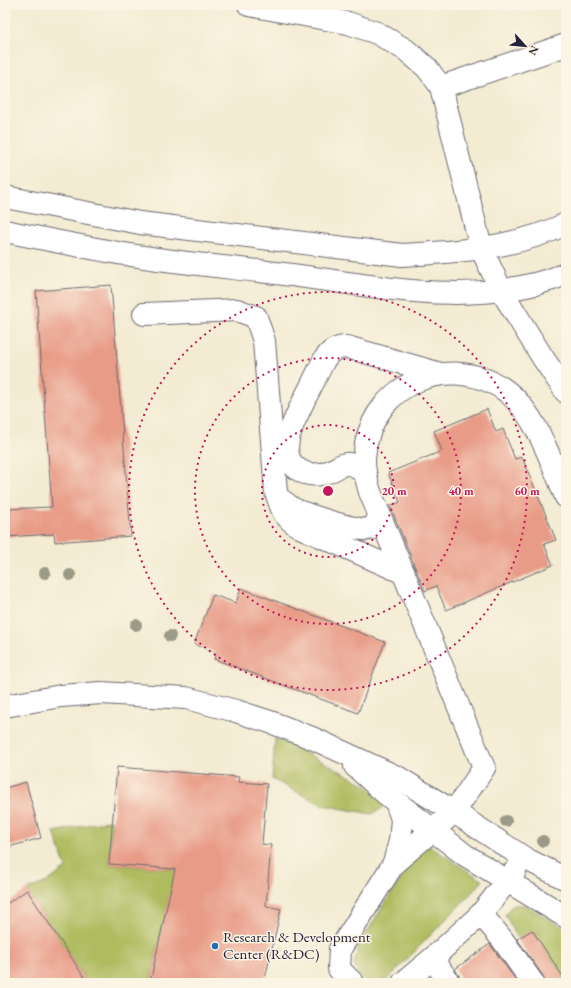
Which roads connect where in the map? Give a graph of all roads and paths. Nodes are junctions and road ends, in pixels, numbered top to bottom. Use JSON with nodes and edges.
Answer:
{"nodes":[{"id":1,"x":249,"y":5,"type":"edge"},
{"id":2,"x":566,"y":45,"type":"edge"},
{"id":3,"x":440,"y":87,"type":"junction"},
{"id":4,"x":5,"y":197,"type":"edge"},
{"id":5,"x":566,"y":224,"type":"edge"},
{"id":6,"x":5,"y":231,"type":"edge"},
{"id":7,"x":481,"y":248,"type":"junction"},
{"id":8,"x":566,"y":274,"type":"edge"},
{"id":9,"x":501,"y":290,"type":"junction"},
{"id":10,"x":144,"y":314,"type":"dead end"},
{"id":11,"x":441,"y":374,"type":"junction"},
{"id":12,"x":566,"y":392,"type":"edge"},
{"id":13,"x":366,"y":476,"type":"junction"},
{"id":14,"x":276,"y":492,"type":"junction"},
{"id":15,"x":566,"y":497,"type":"edge"},
{"id":16,"x":379,"y":514,"type":"junction"},
{"id":17,"x":404,"y":573,"type":"junction"},
{"id":18,"x":5,"y":706,"type":"edge"},
{"id":19,"x":339,"y":751,"type":"junction"},
{"id":20,"x":396,"y":802,"type":"junction"},
{"id":21,"x":454,"y":812,"type":"junction"},
{"id":22,"x":433,"y":831,"type":"junction"},
{"id":23,"x":526,"y":859,"type":"junction"},
{"id":24,"x":394,"y":863,"type":"junction"},
{"id":25,"x":566,"y":879,"type":"edge"},
{"id":26,"x":506,"y":881,"type":"junction"},
{"id":27,"x":481,"y":914,"type":"junction"},
{"id":28,"x":566,"y":917,"type":"edge"},
{"id":29,"x":433,"y":958,"type":"junction"},
{"id":30,"x":353,"y":983,"type":"edge"},
{"id":31,"x":403,"y":983,"type":"edge"},
{"id":32,"x":449,"y":983,"type":"edge"},
{"id":33,"x":533,"y":983,"type":"edge"}],
"edges":[{"from":1,"to":3,"type":"street"},
{"from":2,"to":3,"type":"street"},
{"from":3,"to":7,"type":"street"},
{"from":4,"to":7,"type":"street"},
{"from":5,"to":7,"type":"street"},
{"from":6,"to":9,"type":"street"},
{"from":7,"to":9,"type":"street"},
{"from":8,"to":9,"type":"street"},
{"from":9,"to":12,"type":"street"},
{"from":10,"to":14,"type":"street"},
{"from":11,"to":13,"type":"street"},
{"from":11,"to":13,"type":"street"},
{"from":11,"to":15,"type":"street"},
{"from":13,"to":16,"type":"street"},
{"from":14,"to":16,"type":"street"},
{"from":14,"to":17,"type":"street"},
{"from":16,"to":17,"type":"street"},
{"from":17,"to":21,"type":"street"},
{"from":18,"to":19,"type":"street"},
{"from":19,"to":20,"type":"street"},
{"from":19,"to":21,"type":"street"},
{"from":20,"to":22,"type":"street"},
{"from":20,"to":24,"type":"street"},
{"from":21,"to":22,"type":"street"},
{"from":21,"to":23,"type":"street"},
{"from":22,"to":24,"type":"street"},
{"from":22,"to":26,"type":"street"},
{"from":23,"to":25,"type":"street"},
{"from":23,"to":26,"type":"street"},
{"from":24,"to":30,"type":"street"},
{"from":26,"to":27,"type":"street"},
{"from":26,"to":28,"type":"street"},
{"from":27,"to":29,"type":"street"},
{"from":27,"to":33,"type":"street"},
{"from":29,"to":31,"type":"street"},
{"from":29,"to":32,"type":"street"}]}
